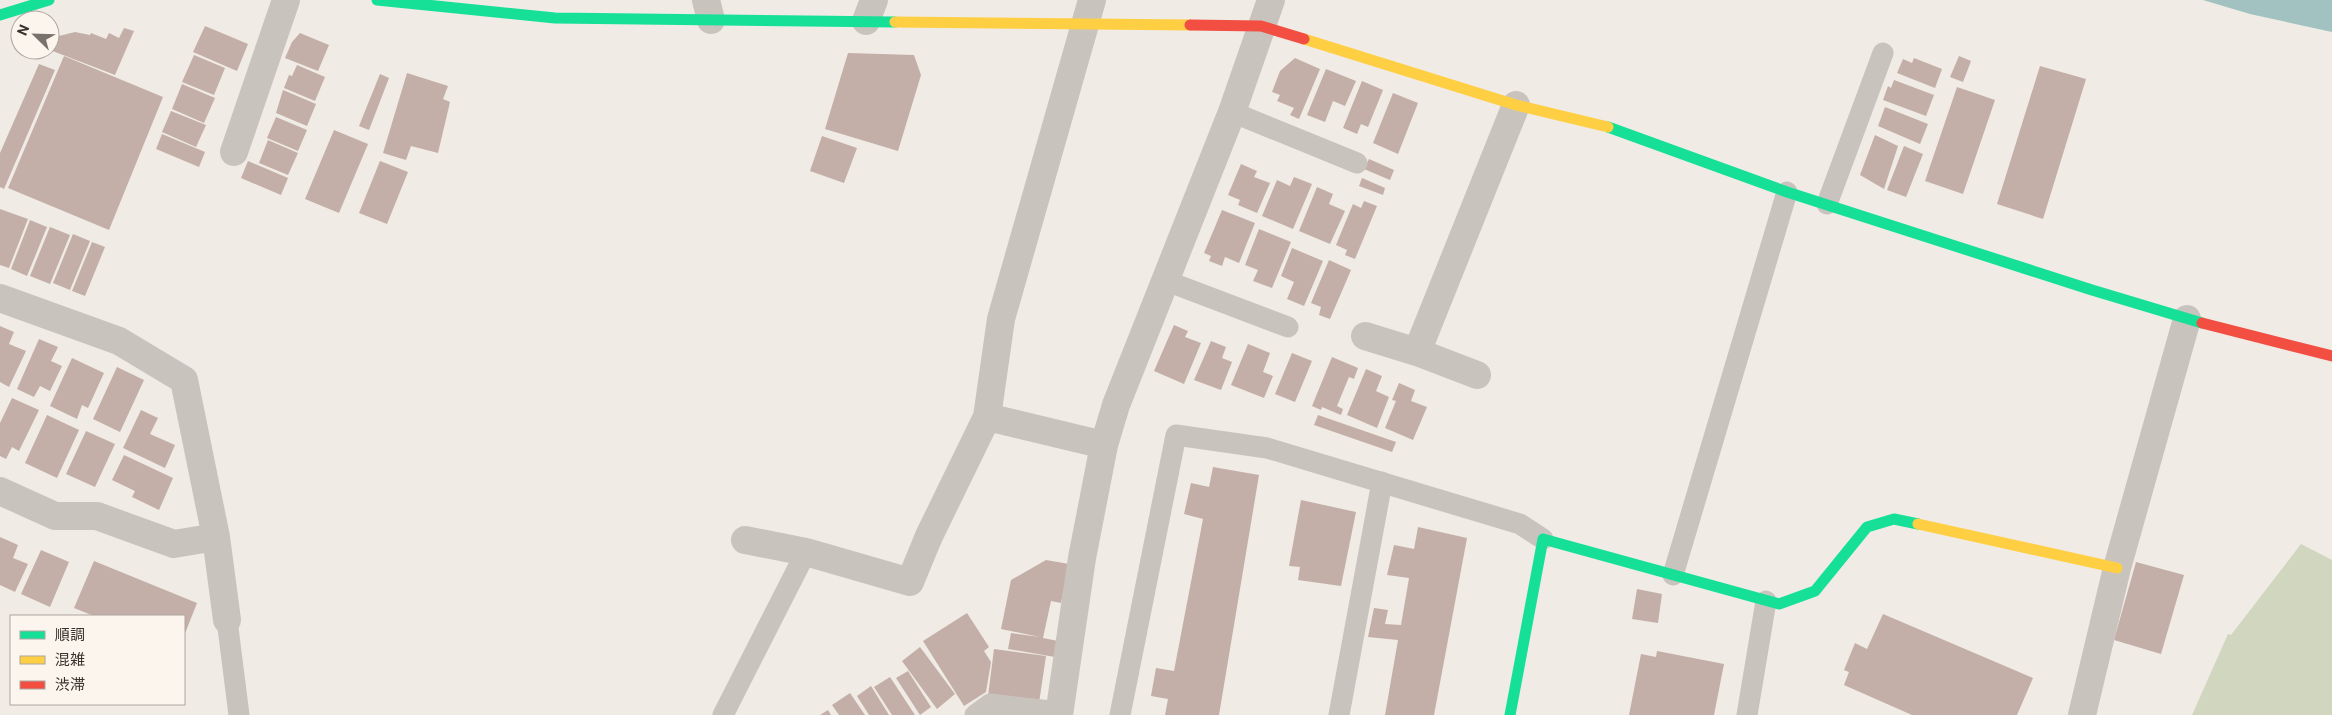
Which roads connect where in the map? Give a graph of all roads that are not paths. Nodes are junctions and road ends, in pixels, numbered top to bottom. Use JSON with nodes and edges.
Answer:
{"nodes":[{"id":1,"x":50,"y":0,"type":"edge"},
{"id":2,"x":286,"y":0,"type":"edge"},
{"id":3,"x":1271,"y":0,"type":"edge"},
{"id":4,"x":395,"y":1,"type":"edge"},
{"id":5,"x":708,"y":10,"type":"edge"},
{"id":6,"x":870,"y":11,"type":"edge"},
{"id":7,"x":1088,"y":12,"type":"edge"},
{"id":8,"x":0,"y":15,"type":"edge"},
{"id":9,"x":1261,"y":26,"type":"junction"},
{"id":10,"x":1883,"y":53,"type":"dead end"},
{"id":11,"x":1516,"y":105,"type":"junction"},
{"id":12,"x":1232,"y":112,"type":"junction"},
{"id":13,"x":234,"y":152,"type":"dead end"},
{"id":14,"x":1357,"y":162,"type":"dead end"},
{"id":15,"x":1787,"y":192,"type":"junction"},
{"id":16,"x":1827,"y":204,"type":"junction"},
{"id":17,"x":1164,"y":280,"type":"junction"},
{"id":18,"x":0,"y":298,"type":"edge"},
{"id":19,"x":2187,"y":319,"type":"junction"},
{"id":20,"x":1288,"y":327,"type":"dead end"},
{"id":21,"x":1365,"y":336,"type":"dead end"},
{"id":22,"x":1417,"y":352,"type":"junction"},
{"id":23,"x":2332,"y":356,"type":"edge"},
{"id":24,"x":1478,"y":375,"type":"dead end"},
{"id":25,"x":987,"y":417,"type":"junction"},
{"id":26,"x":1104,"y":445,"type":"junction"},
{"id":27,"x":1382,"y":482,"type":"junction"},
{"id":28,"x":0,"y":491,"type":"edge"},
{"id":29,"x":216,"y":537,"type":"junction"},
{"id":30,"x":1543,"y":539,"type":"junction"},
{"id":31,"x":745,"y":540,"type":"dead end"},
{"id":32,"x":806,"y":552,"type":"junction"},
{"id":33,"x":2117,"y":568,"type":"junction"},
{"id":34,"x":1673,"y":575,"type":"junction"},
{"id":35,"x":1766,"y":601,"type":"junction"},
{"id":36,"x":227,"y":620,"type":"joint"},
{"id":37,"x":1059,"y":714,"type":"edge"},
{"id":38,"x":239,"y":715,"type":"edge"},
{"id":39,"x":723,"y":715,"type":"edge"},
{"id":40,"x":975,"y":715,"type":"edge"},
{"id":41,"x":1120,"y":715,"type":"edge"},
{"id":42,"x":1339,"y":715,"type":"edge"},
{"id":43,"x":1510,"y":715,"type":"edge"},
{"id":44,"x":1747,"y":715,"type":"edge"},
{"id":45,"x":2082,"y":715,"type":"edge"}],
"edges":[{"from":1,"to":8,"type":"street"},
{"from":2,"to":13,"type":"street"},
{"from":3,"to":9,"type":"street"},
{"from":4,"to":5,"type":"street"},
{"from":5,"to":6,"type":"street"},
{"from":6,"to":7,"type":"street"},
{"from":7,"to":9,"type":"street"},
{"from":7,"to":25,"type":"street"},
{"from":9,"to":11,"type":"street"},
{"from":9,"to":12,"type":"street"},
{"from":10,"to":16,"type":"lane"},
{"from":11,"to":15,"type":"street"},
{"from":11,"to":22,"type":"street"},
{"from":12,"to":14,"type":"lane"},
{"from":12,"to":17,"type":"street"},
{"from":15,"to":16,"type":"street"},
{"from":15,"to":34,"type":"lane"},
{"from":16,"to":19,"type":"street"},
{"from":17,"to":20,"type":"lane"},
{"from":17,"to":26,"type":"street"},
{"from":18,"to":29,"type":"street"},
{"from":19,"to":23,"type":"street"},
{"from":19,"to":33,"type":"street"},
{"from":21,"to":22,"type":"street"},
{"from":22,"to":24,"type":"street"},
{"from":25,"to":26,"type":"street"},
{"from":25,"to":32,"type":"street"},
{"from":26,"to":37,"type":"street"},
{"from":27,"to":30,"type":"lane"},
{"from":27,"to":41,"type":"lane"},
{"from":27,"to":42,"type":"lane"},
{"from":28,"to":29,"type":"street"},
{"from":29,"to":36,"type":"street"},
{"from":30,"to":34,"type":"street"},
{"from":30,"to":43,"type":"street"},
{"from":31,"to":32,"type":"street"},
{"from":32,"to":39,"type":"lane"},
{"from":33,"to":35,"type":"street"},
{"from":33,"to":45,"type":"street"},
{"from":34,"to":35,"type":"street"},
{"from":35,"to":44,"type":"lane"},
{"from":36,"to":38,"type":"lane"},
{"from":37,"to":40,"type":"lane"}]}
